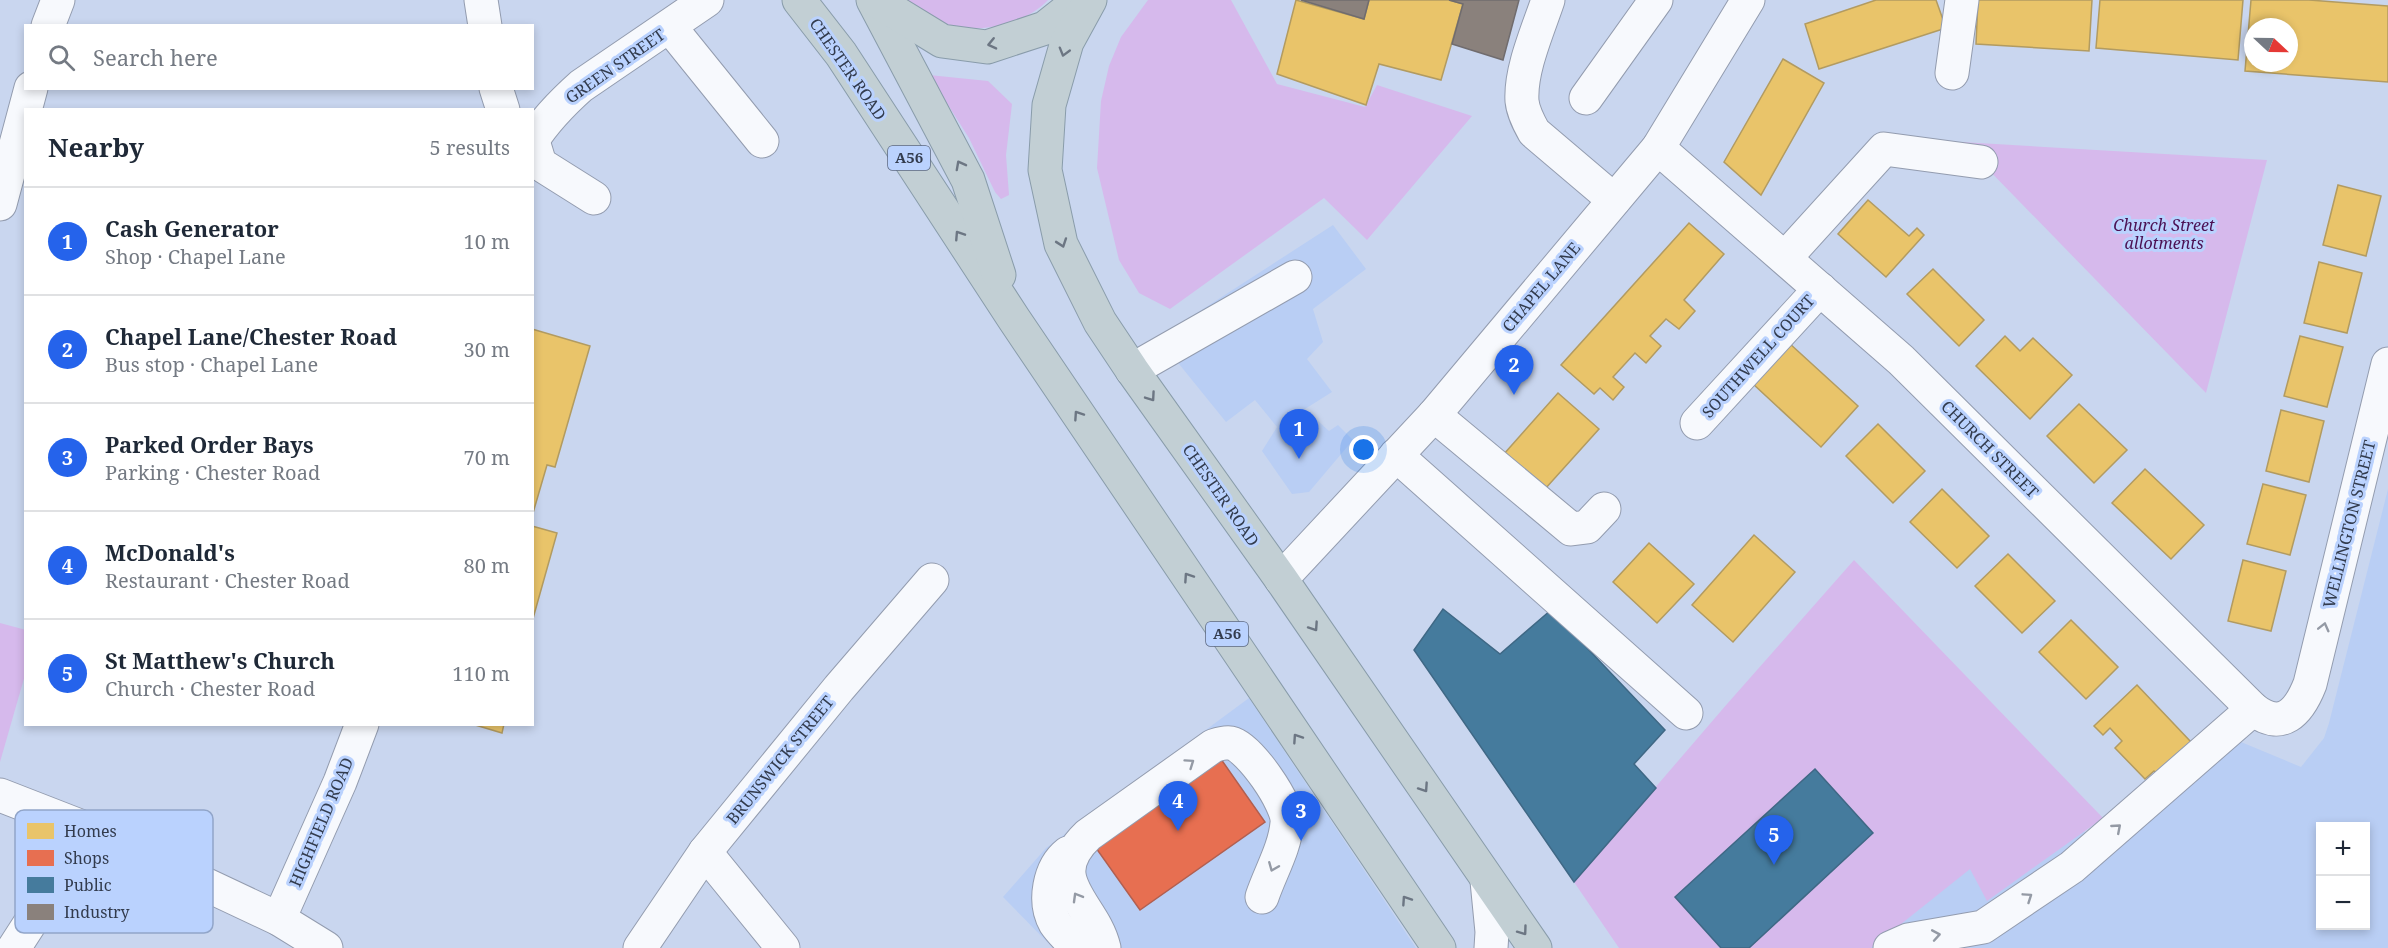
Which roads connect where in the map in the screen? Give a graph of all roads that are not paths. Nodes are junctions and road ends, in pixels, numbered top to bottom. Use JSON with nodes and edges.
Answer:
{"nodes":[{"id":1,"x":58,"y":0,"type":"edge"},
{"id":2,"x":481,"y":0,"type":"edge"},
{"id":3,"x":707,"y":0,"type":"edge"},
{"id":4,"x":799,"y":0,"type":"edge"},
{"id":5,"x":874,"y":0,"type":"edge"},
{"id":6,"x":1080,"y":0,"type":"edge"},
{"id":7,"x":1090,"y":0,"type":"edge"},
{"id":8,"x":1548,"y":0,"type":"edge"},
{"id":9,"x":1656,"y":0,"type":"edge"},
{"id":10,"x":1748,"y":0,"type":"edge"},
{"id":11,"x":1962,"y":0,"type":"edge"},
{"id":12,"x":49,"y":24,"type":"edge"},
{"id":13,"x":485,"y":24,"type":"edge"},
{"id":14,"x":670,"y":27,"type":"junction"},
{"id":15,"x":1952,"y":73,"type":"dead end"},
{"id":16,"x":30,"y":90,"type":"edge"},
{"id":17,"x":497,"y":90,"type":"edge"},
{"id":18,"x":1586,"y":98,"type":"dead end"},
{"id":19,"x":26,"y":108,"type":"edge"},
{"id":20,"x":502,"y":108,"type":"edge"},
{"id":21,"x":24,"y":114,"type":"edge"},
{"id":22,"x":534,"y":140,"type":"edge"},
{"id":23,"x":762,"y":141,"type":"dead end"},
{"id":24,"x":534,"y":144,"type":"edge"},
{"id":25,"x":1658,"y":148,"type":"junction"},
{"id":26,"x":1981,"y":162,"type":"dead end"},
{"id":27,"x":594,"y":198,"type":"dead end"},
{"id":28,"x":1614,"y":200,"type":"junction"},
{"id":29,"x":0,"y":204,"type":"edge"},
{"id":30,"x":1785,"y":258,"type":"junction"},
{"id":31,"x":1295,"y":277,"type":"dead end"},
{"id":32,"x":1820,"y":289,"type":"junction"},
{"id":33,"x":1014,"y":320,"type":"junction"},
{"id":34,"x":2388,"y":364,"type":"edge"},
{"id":35,"x":1132,"y":370,"type":"junction"},
{"id":36,"x":1434,"y":415,"type":"junction"},
{"id":37,"x":1697,"y":423,"type":"dead end"},
{"id":38,"x":1396,"y":455,"type":"junction"},
{"id":39,"x":1604,"y":509,"type":"dead end"},
{"id":40,"x":1281,"y":579,"type":"junction"},
{"id":41,"x":932,"y":580,"type":"dead end"},
{"id":42,"x":2310,"y":684,"type":"joint"},
{"id":43,"x":2253,"y":709,"type":"junction"},
{"id":44,"x":1686,"y":713,"type":"dead end"},
{"id":45,"x":361,"y":726,"type":"edge"},
{"id":46,"x":0,"y":795,"type":"edge"},
{"id":47,"x":39,"y":810,"type":"edge"},
{"id":48,"x":1076,"y":847,"type":"junction"},
{"id":49,"x":705,"y":852,"type":"junction"},
{"id":50,"x":1486,"y":880,"type":"junction"},
{"id":51,"x":213,"y":888,"type":"edge"},
{"id":52,"x":1262,"y":897,"type":"dead end"},
{"id":53,"x":279,"y":919,"type":"junction"},
{"id":54,"x":24,"y":933,"type":"edge"},
{"id":55,"x":14,"y":948,"type":"edge"},
{"id":56,"x":326,"y":948,"type":"edge"},
{"id":57,"x":640,"y":948,"type":"edge"},
{"id":58,"x":783,"y":948,"type":"edge"},
{"id":59,"x":1077,"y":948,"type":"edge"},
{"id":60,"x":1104,"y":948,"type":"edge"},
{"id":61,"x":1439,"y":948,"type":"edge"},
{"id":62,"x":1491,"y":948,"type":"edge"},
{"id":63,"x":1535,"y":948,"type":"edge"},
{"id":64,"x":1890,"y":948,"type":"edge"}],
"edges":[{"from":1,"to":12,"type":"street"},
{"from":2,"to":13,"type":"street"},
{"from":3,"to":14,"type":"street","name":"GREEN STREET"},
{"from":33,"to":4,"type":"highway","name":"CHESTER ROAD","number":"A56","one_way":true},
{"from":6,"to":5,"type":"highway","name":"CHESTER ROAD","number":"A56","one_way":true},
{"from":33,"to":5,"type":"highway","name":"CHESTER ROAD","number":"A56","one_way":true},
{"from":7,"to":35,"type":"highway","name":"CHESTER ROAD","one_way":true},
{"from":8,"to":28,"type":"street"},
{"from":9,"to":18,"type":"street"},
{"from":10,"to":25,"type":"street","name":"CHAPEL LANE"},
{"from":11,"to":15,"type":"street"},
{"from":14,"to":22,"type":"street","name":"GREEN STREET"},
{"from":14,"to":23,"type":"street"},
{"from":16,"to":19,"type":"street"},
{"from":17,"to":20,"type":"street"},
{"from":21,"to":29,"type":"street"},
{"from":24,"to":27,"type":"street"},
{"from":25,"to":28,"type":"street","name":"CHAPEL LANE"},
{"from":25,"to":30,"type":"street","name":"CHURCH STREET"},
{"from":26,"to":30,"type":"street"},
{"from":28,"to":36,"type":"street","name":"CHAPEL LANE"},
{"from":30,"to":32,"type":"street","name":"CHURCH STREET"},
{"from":31,"to":35,"type":"street"},
{"from":32,"to":37,"type":"street","name":"SOUTHWELL COURT"},
{"from":32,"to":43,"type":"street","name":"CHURCH STREET"},
{"from":61,"to":33,"type":"highway","name":"CHESTER ROAD","number":"A56","one_way":true},
{"from":42,"to":34,"type":"street","name":"WELLINGTON STREET","one_way":true},
{"from":35,"to":40,"type":"highway","name":"CHESTER ROAD","one_way":true},
{"from":36,"to":38,"type":"street","name":"CHAPEL LANE"},
{"from":36,"to":39,"type":"street"},
{"from":38,"to":40,"type":"street","name":"CHAPEL LANE"},
{"from":38,"to":44,"type":"street"},
{"from":40,"to":50,"type":"highway","name":"CHESTER ROAD","one_way":true},
{"from":41,"to":49,"type":"street","name":"BRUNSWICK STREET"},
{"from":42,"to":43,"type":"street","name":"CHURCH STREET"},
{"from":64,"to":43,"type":"street","one_way":true},
{"from":45,"to":53,"type":"street","name":"HIGHFIELD ROAD"},
{"from":46,"to":47,"type":"street"},
{"from":48,"to":52,"type":"street","one_way":true},
{"from":48,"to":59,"type":"street"},
{"from":60,"to":48,"type":"street","one_way":true},
{"from":49,"to":57,"type":"street","name":"BRUNSWICK STREET"},
{"from":49,"to":58,"type":"street"},
{"from":50,"to":62,"type":"street"},
{"from":50,"to":63,"type":"highway","name":"CHESTER ROAD","one_way":true},
{"from":51,"to":53,"type":"street"},
{"from":53,"to":56,"type":"street"},
{"from":54,"to":55,"type":"street"}]}
